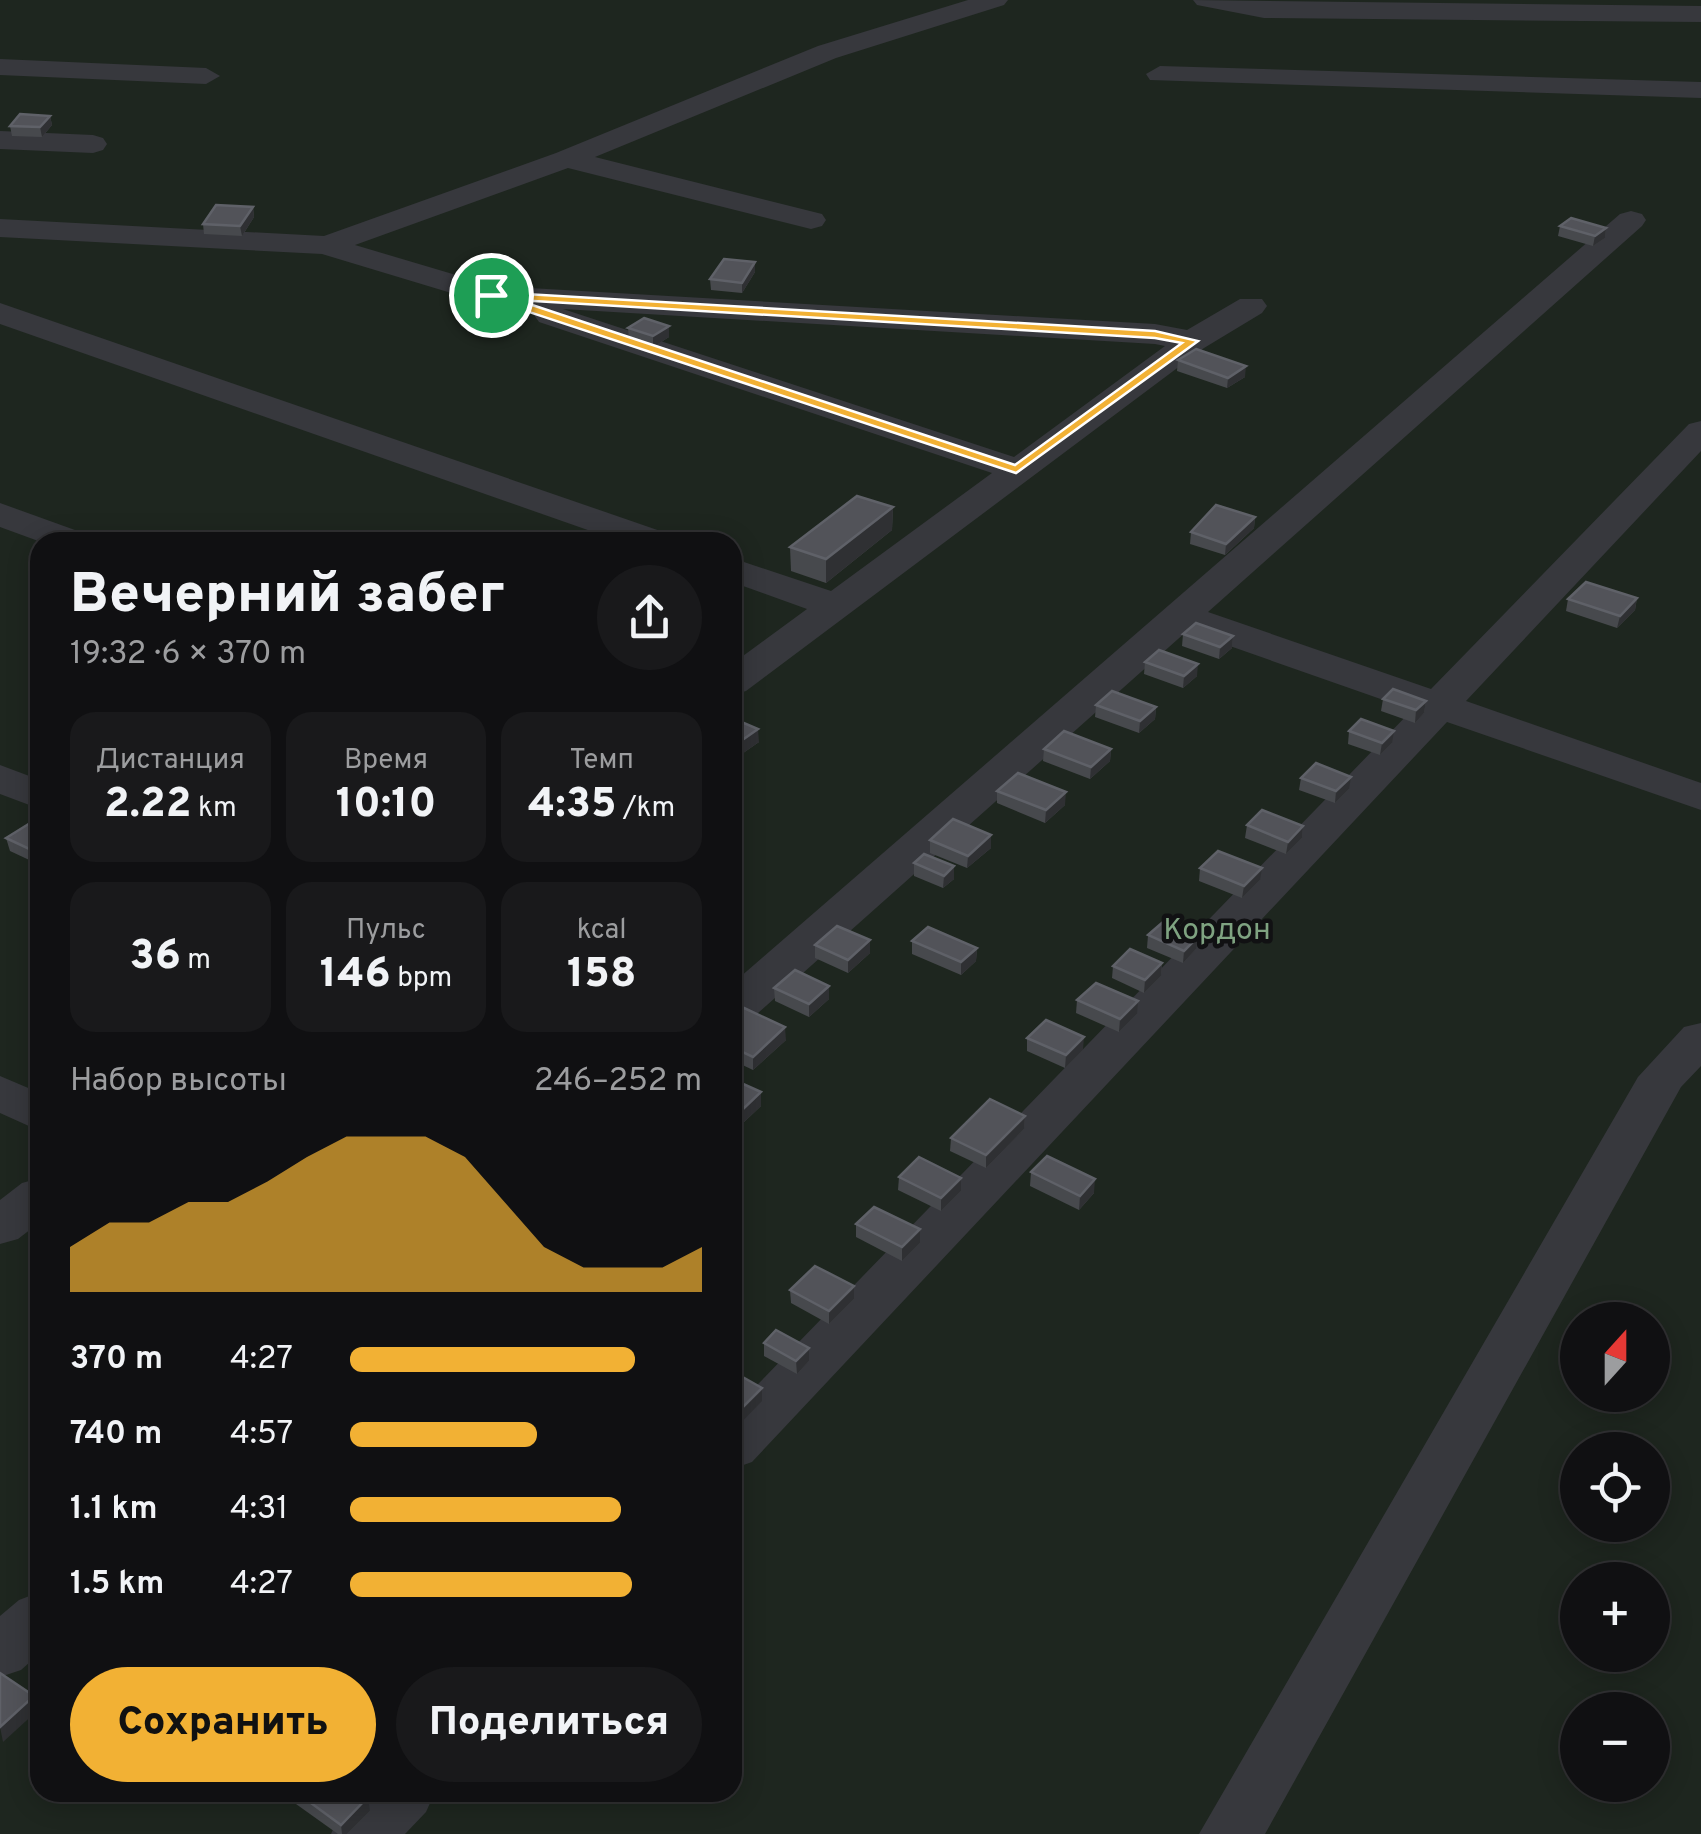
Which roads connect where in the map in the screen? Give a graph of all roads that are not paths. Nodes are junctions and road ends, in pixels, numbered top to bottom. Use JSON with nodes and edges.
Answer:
{"nodes":[{"id":1,"x":995,"y":0,"type":"edge"},
{"id":2,"x":1206,"y":0,"type":"edge"},
{"id":3,"x":1701,"y":14,"type":"edge"},
{"id":4,"x":0,"y":67,"type":"edge"},
{"id":5,"x":1160,"y":74,"type":"dead end"},
{"id":6,"x":206,"y":76,"type":"dead end"},
{"id":7,"x":1701,"y":90,"type":"edge"},
{"id":8,"x":0,"y":140,"type":"edge"},
{"id":9,"x":94,"y":144,"type":"dead end"},
{"id":10,"x":566,"y":159,"type":"junction"},
{"id":11,"x":811,"y":220,"type":"dead end"},
{"id":12,"x":1631,"y":220,"type":"dead end"},
{"id":13,"x":0,"y":228,"type":"edge"},
{"id":14,"x":328,"y":245,"type":"junction"},
{"id":15,"x":491,"y":295,"type":"junction"},
{"id":16,"x":1251,"y":306,"type":"dead end"},
{"id":17,"x":0,"y":313,"type":"edge"},
{"id":18,"x":1192,"y":341,"type":"junction"},
{"id":19,"x":1701,"y":431,"type":"edge"},
{"id":20,"x":1016,"y":470,"type":"junction"},
{"id":21,"x":0,"y":514,"type":"edge"},
{"id":22,"x":47,"y":532,"type":"edge"},
{"id":23,"x":627,"y":532,"type":"edge"},
{"id":24,"x":742,"y":573,"type":"edge"},
{"id":25,"x":838,"y":606,"type":"junction"},
{"id":26,"x":1182,"y":616,"type":"junction"},
{"id":27,"x":742,"y":676,"type":"edge"},
{"id":28,"x":1439,"y":709,"type":"junction"},
{"id":29,"x":0,"y":778,"type":"edge"},
{"id":30,"x":30,"y":792,"type":"edge"},
{"id":31,"x":1701,"y":797,"type":"edge"},
{"id":32,"x":742,"y":1001,"type":"edge"},
{"id":33,"x":1701,"y":1038,"type":"edge"},
{"id":34,"x":0,"y":1092,"type":"edge"},
{"id":35,"x":30,"y":1108,"type":"edge"},
{"id":36,"x":30,"y":1204,"type":"edge"},
{"id":37,"x":0,"y":1226,"type":"edge"},
{"id":38,"x":742,"y":1438,"type":"edge"},
{"id":39,"x":30,"y":1626,"type":"edge"},
{"id":40,"x":0,"y":1652,"type":"edge"},
{"id":41,"x":393,"y":1802,"type":"edge"},
{"id":42,"x":363,"y":1834,"type":"edge"},
{"id":43,"x":1231,"y":1834,"type":"edge"}],
"edges":[{"from":1,"to":10,"type":"street"},
{"from":2,"to":3,"type":"street"},
{"from":4,"to":6,"type":"street"},
{"from":5,"to":7,"type":"street"},
{"from":8,"to":9,"type":"street"},
{"from":10,"to":11,"type":"street"},
{"from":10,"to":14,"type":"street"},
{"from":12,"to":26,"type":"street"},
{"from":13,"to":14,"type":"street"},
{"from":14,"to":15,"type":"street"},
{"from":15,"to":18,"type":"street"},
{"from":15,"to":20,"type":"street"},
{"from":16,"to":18,"type":"street"},
{"from":17,"to":23,"type":"street"},
{"from":18,"to":20,"type":"street"},
{"from":19,"to":28,"type":"street"},
{"from":20,"to":25,"type":"street"},
{"from":21,"to":22,"type":"street"},
{"from":24,"to":25,"type":"street"},
{"from":25,"to":27,"type":"street"},
{"from":26,"to":28,"type":"street"},
{"from":26,"to":32,"type":"street"},
{"from":28,"to":31,"type":"street"},
{"from":28,"to":38,"type":"street"},
{"from":29,"to":30,"type":"street"},
{"from":33,"to":43,"type":"street"},
{"from":34,"to":35,"type":"street"},
{"from":36,"to":37,"type":"street"},
{"from":39,"to":40,"type":"street"},
{"from":41,"to":42,"type":"street"}]}
